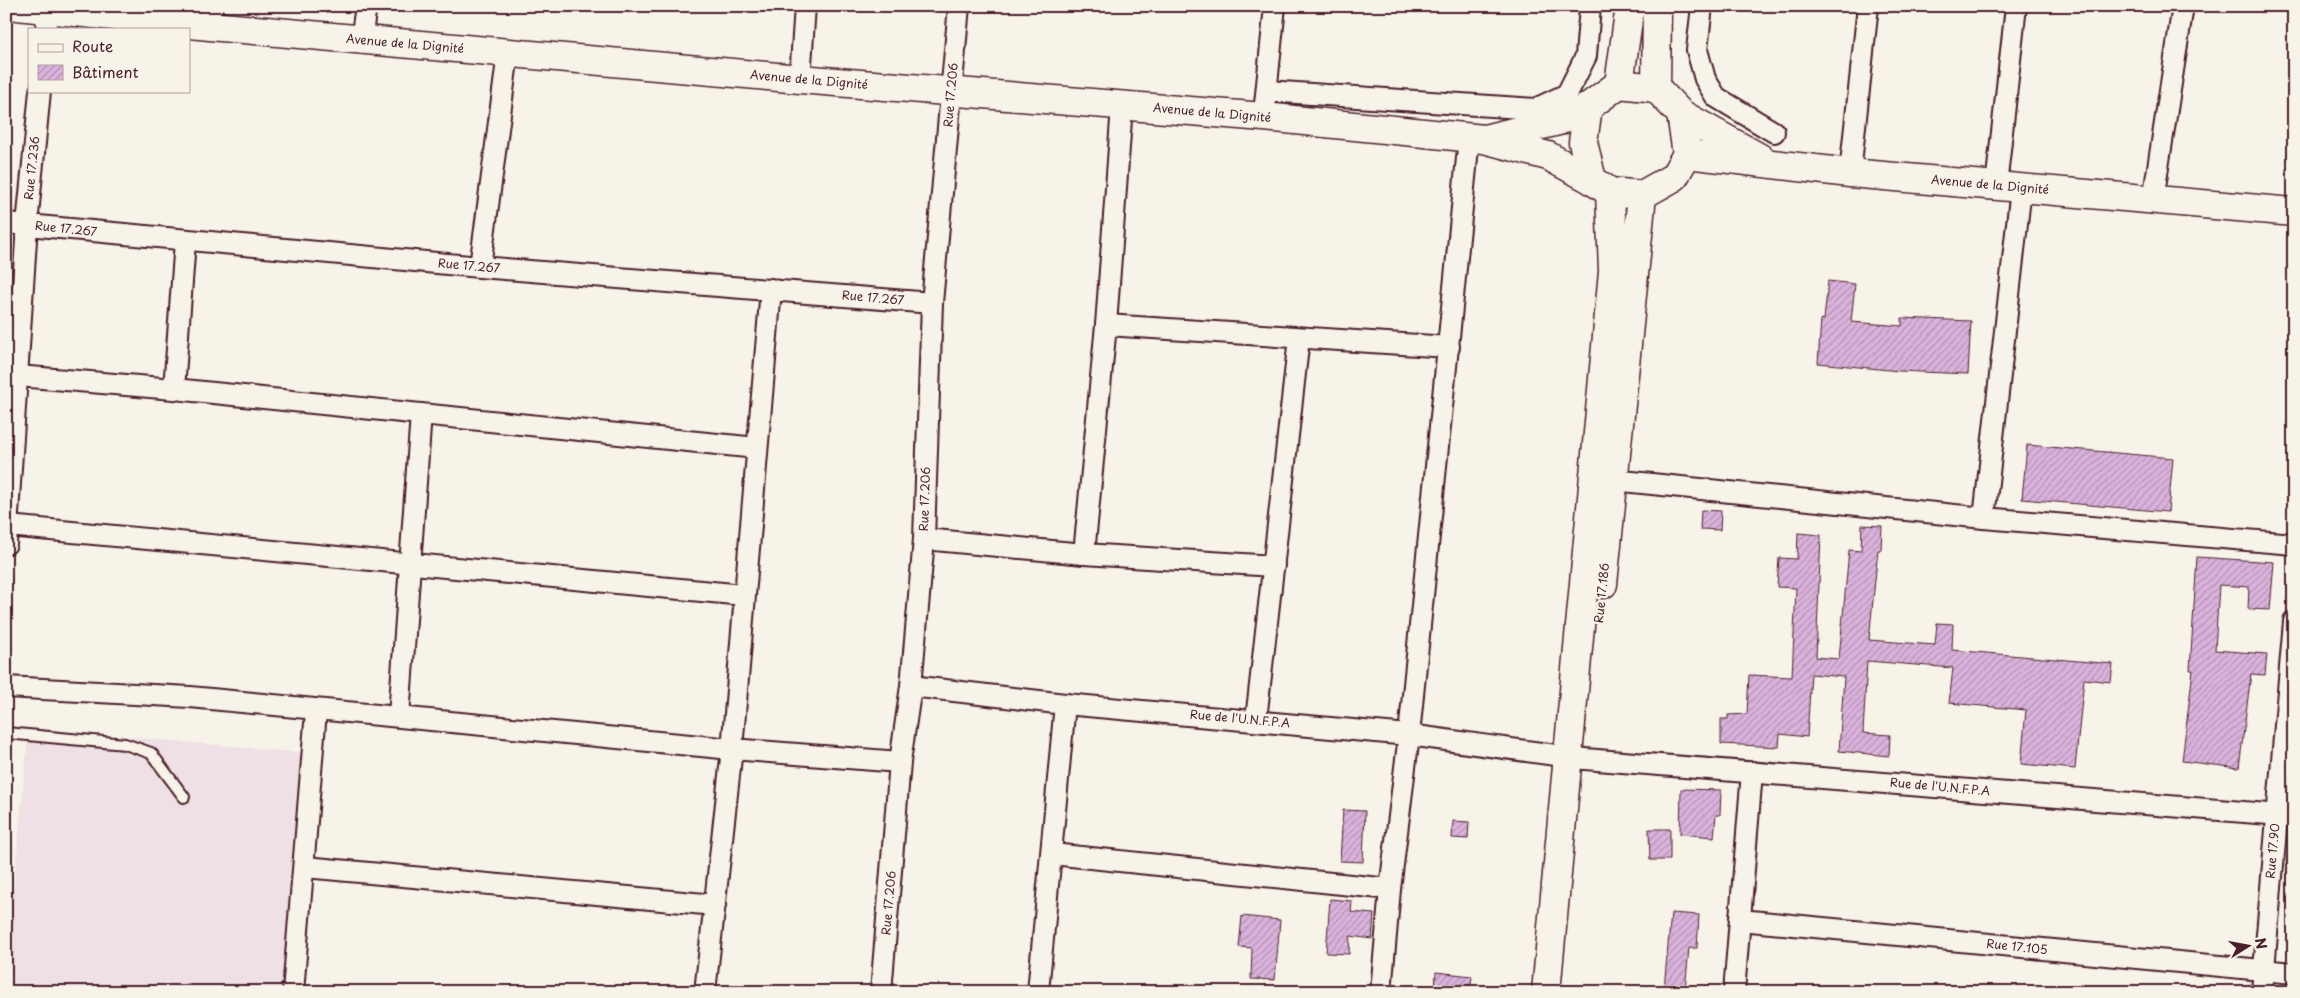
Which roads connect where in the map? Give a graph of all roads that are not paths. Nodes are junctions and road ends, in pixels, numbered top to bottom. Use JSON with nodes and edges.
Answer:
{"nodes":[{"id":1,"x":17,"y":6,"type":"edge"},
{"id":2,"x":366,"y":6,"type":"edge"},
{"id":3,"x":805,"y":6,"type":"edge"},
{"id":4,"x":959,"y":6,"type":"edge"},
{"id":5,"x":1275,"y":6,"type":"edge"},
{"id":6,"x":1590,"y":6,"type":"edge"},
{"id":7,"x":1630,"y":6,"type":"edge"},
{"id":8,"x":1657,"y":6,"type":"edge"},
{"id":9,"x":1702,"y":6,"type":"edge"},
{"id":10,"x":1868,"y":6,"type":"edge"},
{"id":11,"x":2016,"y":6,"type":"edge"},
{"id":12,"x":2183,"y":6,"type":"edge"},
{"id":13,"x":47,"y":15,"type":"edge"},
{"id":14,"x":211,"y":16,"type":"edge"},
{"id":15,"x":362,"y":40,"type":"junction"},
{"id":16,"x":508,"y":53,"type":"junction"},
{"id":17,"x":800,"y":79,"type":"junction"},
{"id":18,"x":1619,"y":84,"type":"junction"},
{"id":19,"x":1656,"y":88,"type":"junction"},
{"id":20,"x":40,"y":92,"type":"edge"},
{"id":21,"x":951,"y":92,"type":"junction"},
{"id":22,"x":1265,"y":104,"type":"junction"},
{"id":23,"x":1122,"y":106,"type":"junction"},
{"id":24,"x":1588,"y":107,"type":"junction"},
{"id":25,"x":1681,"y":114,"type":"junction"},
{"id":26,"x":1774,"y":132,"type":"dead end"},
{"id":27,"x":1476,"y":139,"type":"junction"},
{"id":28,"x":1687,"y":154,"type":"junction"},
{"id":29,"x":1772,"y":164,"type":"junction"},
{"id":30,"x":1850,"y":173,"type":"junction"},
{"id":31,"x":1601,"y":186,"type":"junction"},
{"id":32,"x":2009,"y":187,"type":"junction"},
{"id":33,"x":1642,"y":195,"type":"junction"},
{"id":34,"x":2154,"y":200,"type":"junction"},
{"id":35,"x":2294,"y":212,"type":"edge"},
{"id":36,"x":6,"y":223,"type":"edge"},
{"id":37,"x":27,"y":225,"type":"junction"},
{"id":38,"x":185,"y":241,"type":"junction"},
{"id":39,"x":480,"y":267,"type":"junction"},
{"id":40,"x":771,"y":289,"type":"junction"},
{"id":41,"x":932,"y":303,"type":"junction"},
{"id":42,"x":1106,"y":325,"type":"junction"},
{"id":43,"x":1299,"y":338,"type":"junction"},
{"id":44,"x":1449,"y":347,"type":"junction"},
{"id":45,"x":12,"y":376,"type":"edge"},
{"id":46,"x":174,"y":390,"type":"junction"},
{"id":47,"x":421,"y":414,"type":"junction"},
{"id":48,"x":756,"y":448,"type":"junction"},
{"id":49,"x":1613,"y":480,"type":"junction"},
{"id":50,"x":1984,"y":518,"type":"junction"},
{"id":51,"x":7,"y":535,"type":"edge"},
{"id":52,"x":924,"y":539,"type":"junction"},
{"id":53,"x":2294,"y":544,"type":"edge"},
{"id":54,"x":1084,"y":554,"type":"junction"},
{"id":55,"x":409,"y":565,"type":"junction"},
{"id":56,"x":1274,"y":566,"type":"junction"},
{"id":57,"x":744,"y":595,"type":"junction"},
{"id":58,"x":2294,"y":621,"type":"edge"},
{"id":59,"x":911,"y":686,"type":"junction"},
{"id":60,"x":6,"y":687,"type":"edge"},
{"id":61,"x":1065,"y":704,"type":"junction"},
{"id":62,"x":316,"y":711,"type":"junction"},
{"id":63,"x":399,"y":716,"type":"junction"},
{"id":64,"x":1256,"y":720,"type":"junction"},
{"id":65,"x":6,"y":734,"type":"edge"},
{"id":66,"x":1409,"y":735,"type":"junction"},
{"id":67,"x":732,"y":749,"type":"junction"},
{"id":68,"x":1576,"y":758,"type":"junction"},
{"id":69,"x":900,"y":762,"type":"junction"},
{"id":70,"x":1752,"y":772,"type":"junction"},
{"id":71,"x":184,"y":797,"type":"dead end"},
{"id":72,"x":2285,"y":816,"type":"edge"},
{"id":73,"x":1052,"y":854,"type":"junction"},
{"id":74,"x":305,"y":866,"type":"junction"},
{"id":75,"x":1390,"y":889,"type":"junction"},
{"id":76,"x":715,"y":905,"type":"junction"},
{"id":77,"x":1740,"y":920,"type":"junction"},
{"id":78,"x":2263,"y":971,"type":"junction"},
{"id":79,"x":2294,"y":973,"type":"edge"},
{"id":80,"x":293,"y":992,"type":"edge"},
{"id":81,"x":705,"y":992,"type":"edge"},
{"id":82,"x":881,"y":992,"type":"edge"},
{"id":83,"x":1038,"y":992,"type":"edge"},
{"id":84,"x":1382,"y":992,"type":"edge"},
{"id":85,"x":1546,"y":992,"type":"edge"},
{"id":86,"x":1565,"y":992,"type":"edge"},
{"id":87,"x":1734,"y":992,"type":"edge"},
{"id":88,"x":2262,"y":992,"type":"edge"}],
"edges":[{"from":1,"to":13,"type":"street","name":"Avenue de la Dignité"},
{"from":2,"to":15,"type":"street"},
{"from":3,"to":17,"type":"street"},
{"from":4,"to":21,"type":"street","name":"Rue 17.206"},
{"from":5,"to":22,"type":"street"},
{"from":6,"to":22,"type":"street"},
{"from":7,"to":18,"type":"street"},
{"from":8,"to":19,"type":"street"},
{"from":9,"to":26,"type":"street"},
{"from":10,"to":30,"type":"street"},
{"from":11,"to":32,"type":"street"},
{"from":12,"to":34,"type":"street"},
{"from":13,"to":14,"type":"street","name":"Avenue de la Dignité"},
{"from":14,"to":15,"type":"street","name":"Avenue de la Dignité"},
{"from":15,"to":16,"type":"street","name":"Avenue de la Dignité"},
{"from":16,"to":17,"type":"street","name":"Avenue de la Dignité"},
{"from":16,"to":39,"type":"street"},
{"from":17,"to":21,"type":"street","name":"Avenue de la Dignité"},
{"from":18,"to":19,"type":"street"},
{"from":18,"to":24,"type":"street"},
{"from":19,"to":25,"type":"street"},
{"from":20,"to":37,"type":"street","name":"Rue 17.236"},
{"from":21,"to":23,"type":"street","name":"Avenue de la Dignité"},
{"from":21,"to":41,"type":"street","name":"Rue 17.206"},
{"from":22,"to":23,"type":"street","name":"Avenue de la Dignité"},
{"from":22,"to":27,"type":"street","name":"Avenue de la Dignité"},
{"from":23,"to":42,"type":"street"},
{"from":24,"to":27,"type":"street"},
{"from":24,"to":31,"type":"street"},
{"from":25,"to":28,"type":"street"},
{"from":25,"to":29,"type":"street"},
{"from":27,"to":31,"type":"street","name":"Avenue de la Dignité"},
{"from":27,"to":44,"type":"street"},
{"from":28,"to":29,"type":"street","name":"Avenue de la Dignité"},
{"from":28,"to":33,"type":"street"},
{"from":29,"to":30,"type":"street","name":"Avenue de la Dignité"},
{"from":30,"to":32,"type":"street","name":"Avenue de la Dignité"},
{"from":31,"to":33,"type":"street"},
{"from":31,"to":68,"type":"street"},
{"from":32,"to":34,"type":"street","name":"Avenue de la Dignité"},
{"from":32,"to":50,"type":"street"},
{"from":33,"to":49,"type":"street","name":"Rue 17.186"},
{"from":34,"to":35,"type":"street","name":"Avenue de la Dignité"},
{"from":36,"to":37,"type":"street","name":"Rue 17.267"},
{"from":37,"to":38,"type":"street","name":"Rue 17.267"},
{"from":37,"to":45,"type":"street","name":"Rue 17.236"},
{"from":38,"to":39,"type":"street","name":"Rue 17.267"},
{"from":38,"to":46,"type":"street"},
{"from":39,"to":40,"type":"street","name":"Rue 17.267"},
{"from":40,"to":41,"type":"street","name":"Rue 17.267"},
{"from":40,"to":48,"type":"street"},
{"from":41,"to":52,"type":"street","name":"Rue 17.206"},
{"from":42,"to":43,"type":"street"},
{"from":42,"to":54,"type":"street"},
{"from":43,"to":44,"type":"street"},
{"from":43,"to":56,"type":"street"},
{"from":44,"to":66,"type":"street"},
{"from":45,"to":46,"type":"street"},
{"from":45,"to":51,"type":"street","name":"Rue 17.236"},
{"from":46,"to":47,"type":"street"},
{"from":47,"to":48,"type":"street"},
{"from":47,"to":55,"type":"street"},
{"from":48,"to":57,"type":"street"},
{"from":49,"to":50,"type":"street"},
{"from":49,"to":68,"type":"street","name":"Rue 17.186"},
{"from":50,"to":53,"type":"street"},
{"from":51,"to":55,"type":"street"},
{"from":52,"to":54,"type":"street"},
{"from":52,"to":59,"type":"street","name":"Rue 17.206"},
{"from":54,"to":56,"type":"street"},
{"from":55,"to":57,"type":"street"},
{"from":55,"to":63,"type":"street"},
{"from":56,"to":64,"type":"street"},
{"from":57,"to":67,"type":"street"},
{"from":58,"to":72,"type":"street","name":"Rue 17.90"},
{"from":59,"to":61,"type":"street","name":"Rue de l'U.N.F.P.A"},
{"from":59,"to":69,"type":"street","name":"Rue 17.206"},
{"from":60,"to":62,"type":"street"},
{"from":61,"to":64,"type":"street","name":"Rue de l'U.N.F.P.A"},
{"from":61,"to":73,"type":"street"},
{"from":62,"to":63,"type":"street"},
{"from":62,"to":74,"type":"street"},
{"from":63,"to":67,"type":"street"},
{"from":64,"to":66,"type":"street","name":"Rue de l'U.N.F.P.A"},
{"from":65,"to":71,"type":"lane"},
{"from":66,"to":68,"type":"street","name":"Rue de l'U.N.F.P.A"},
{"from":66,"to":75,"type":"street"},
{"from":67,"to":69,"type":"street"},
{"from":67,"to":76,"type":"street"},
{"from":68,"to":70,"type":"street","name":"Rue de l'U.N.F.P.A"},
{"from":68,"to":85,"type":"street"},
{"from":68,"to":86,"type":"street","name":"Rue 17.186"},
{"from":69,"to":82,"type":"street","name":"Rue 17.206"},
{"from":70,"to":72,"type":"street","name":"Rue de l'U.N.F.P.A"},
{"from":70,"to":77,"type":"street"},
{"from":72,"to":78,"type":"street","name":"Rue 17.90"},
{"from":73,"to":75,"type":"street"},
{"from":73,"to":83,"type":"street"},
{"from":74,"to":76,"type":"street"},
{"from":74,"to":80,"type":"street"},
{"from":75,"to":84,"type":"street"},
{"from":76,"to":81,"type":"street"},
{"from":77,"to":78,"type":"street","name":"Rue 17.105"},
{"from":77,"to":87,"type":"street"},
{"from":78,"to":79,"type":"street","name":"Rue 17.105"},
{"from":78,"to":88,"type":"street","name":"Rue 17.90"}]}
